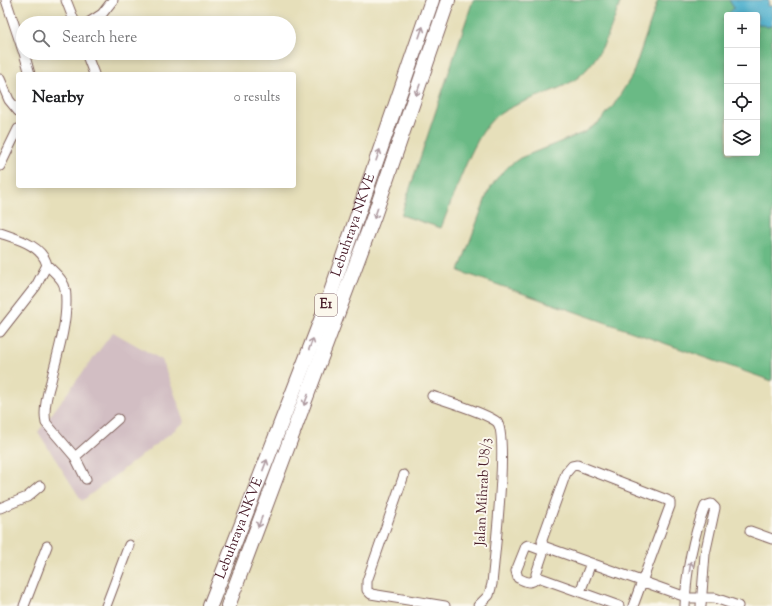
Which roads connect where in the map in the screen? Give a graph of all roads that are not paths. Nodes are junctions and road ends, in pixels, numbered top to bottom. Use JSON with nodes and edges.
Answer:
{"nodes":[{"id":1,"x":6,"y":0,"type":"edge"},
{"id":2,"x":66,"y":0,"type":"edge"},
{"id":3,"x":113,"y":0,"type":"edge"},
{"id":4,"x":432,"y":0,"type":"edge"},
{"id":5,"x":448,"y":0,"type":"edge"},
{"id":6,"x":72,"y":16,"type":"edge"},
{"id":7,"x":99,"y":16,"type":"edge"},
{"id":8,"x":16,"y":31,"type":"edge"},
{"id":9,"x":26,"y":60,"type":"edge"},
{"id":10,"x":89,"y":60,"type":"edge"},
{"id":11,"x":29,"y":72,"type":"edge"},
{"id":12,"x":93,"y":72,"type":"edge"},
{"id":13,"x":0,"y":79,"type":"edge"},
{"id":14,"x":16,"y":109,"type":"edge"},
{"id":15,"x":16,"y":133,"type":"edge"},
{"id":16,"x":0,"y":166,"type":"edge"},
{"id":17,"x":0,"y":233,"type":"edge"},
{"id":18,"x":47,"y":265,"type":"junction"},
{"id":19,"x":0,"y":332,"type":"edge"},
{"id":20,"x":432,"y":396,"type":"dead end"},
{"id":21,"x":118,"y":419,"type":"dead end"},
{"id":22,"x":75,"y":457,"type":"junction"},
{"id":23,"x":404,"y":475,"type":"dead end"},
{"id":24,"x":86,"y":479,"type":"dead end"},
{"id":25,"x":40,"y":486,"type":"dead end"},
{"id":26,"x":0,"y":508,"type":"edge"},
{"id":27,"x":750,"y":531,"type":"dead end"},
{"id":28,"x":772,"y":539,"type":"edge"},
{"id":29,"x":129,"y":545,"type":"dead end"},
{"id":30,"x":47,"y":546,"type":"dead end"},
{"id":31,"x":545,"y":549,"type":"junction"},
{"id":32,"x":591,"y":563,"type":"junction"},
{"id":33,"x":538,"y":577,"type":"junction"},
{"id":34,"x":642,"y":582,"type":"junction"},
{"id":35,"x":580,"y":592,"type":"junction"},
{"id":36,"x":686,"y":602,"type":"edge"},
{"id":37,"x":701,"y":602,"type":"edge"},
{"id":38,"x":24,"y":606,"type":"edge"},
{"id":39,"x":106,"y":606,"type":"edge"},
{"id":40,"x":210,"y":606,"type":"edge"},
{"id":41,"x":228,"y":606,"type":"edge"},
{"id":42,"x":445,"y":606,"type":"edge"},
{"id":43,"x":478,"y":606,"type":"edge"},
{"id":44,"x":619,"y":606,"type":"edge"},
{"id":45,"x":633,"y":606,"type":"edge"},
{"id":46,"x":738,"y":606,"type":"edge"}],
"edges":[{"from":1,"to":8,"type":"street"},
{"from":2,"to":6,"type":"street"},
{"from":3,"to":7,"type":"street"},
{"from":40,"to":4,"type":"highway","name":"Lebuhraya NKVE","number":"E1","one_way":true},
{"from":5,"to":41,"type":"highway","name":"Lebuhraya NKVE","number":"E1","one_way":true},
{"from":9,"to":11,"type":"street"},
{"from":10,"to":12,"type":"street"},
{"from":13,"to":14,"type":"street"},
{"from":15,"to":16,"type":"street"},
{"from":17,"to":18,"type":"street"},
{"from":18,"to":19,"type":"street"},
{"from":18,"to":22,"type":"street"},
{"from":20,"to":43,"type":"street","name":"Jalan Mihrab U8/3"},
{"from":21,"to":22,"type":"street"},
{"from":22,"to":24,"type":"street"},
{"from":23,"to":42,"type":"street"},
{"from":25,"to":26,"type":"street"},
{"from":27,"to":28,"type":"street"},
{"from":29,"to":39,"type":"street"},
{"from":30,"to":38,"type":"street"},
{"from":31,"to":32,"type":"street"},
{"from":31,"to":33,"type":"street"},
{"from":31,"to":33,"type":"street"},
{"from":31,"to":34,"type":"street"},
{"from":32,"to":34,"type":"street"},
{"from":32,"to":35,"type":"street"},
{"from":33,"to":35,"type":"street"},
{"from":34,"to":36,"type":"street"},
{"from":34,"to":45,"type":"street"},
{"from":35,"to":44,"type":"street"},
{"from":36,"to":37,"type":"street"},
{"from":36,"to":37,"type":"street","one_way":true},
{"from":37,"to":46,"type":"street"}]}
